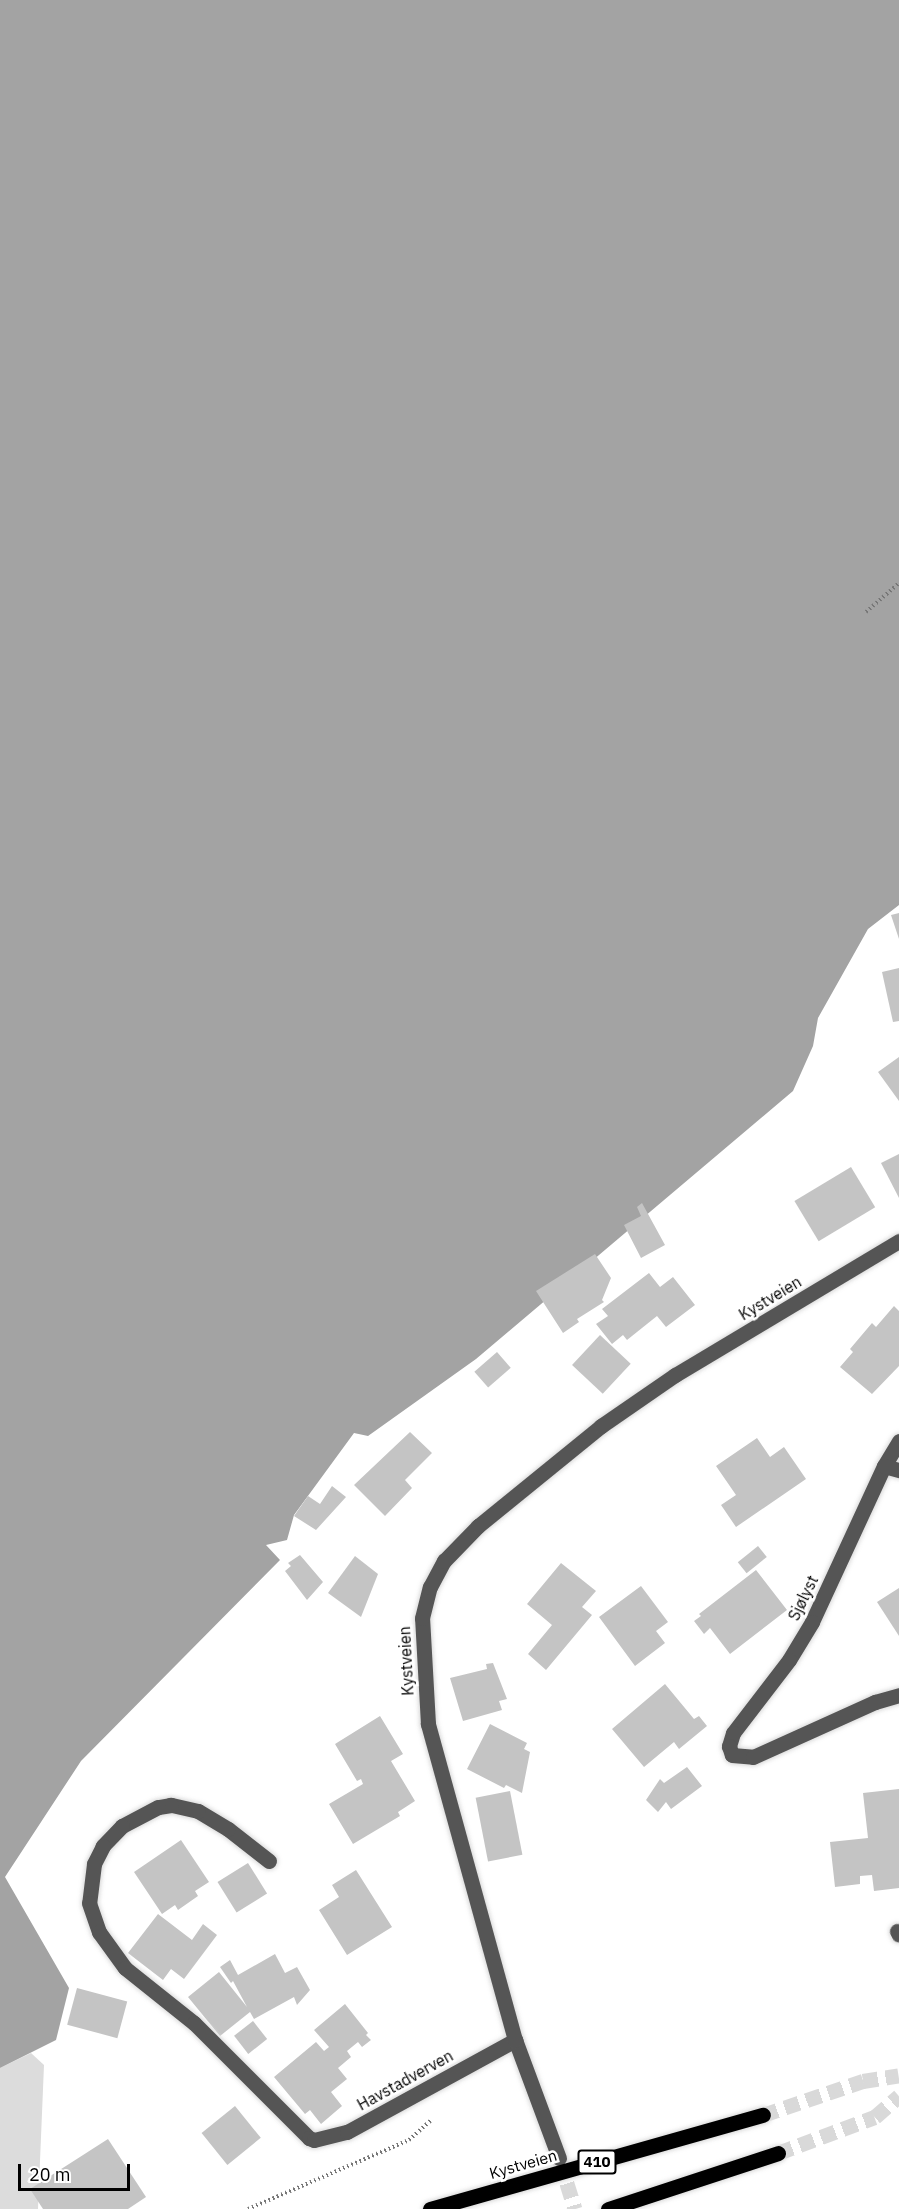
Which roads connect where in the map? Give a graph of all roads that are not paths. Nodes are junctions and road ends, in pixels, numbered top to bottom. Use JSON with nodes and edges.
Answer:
{"nodes":[{"id":1,"x":899,"y":1241,"type":"edge"},
{"id":2,"x":899,"y":1440,"type":"edge"},
{"id":3,"x":892,"y":1468,"type":"edge"},
{"id":4,"x":899,"y":1695,"type":"edge"},
{"id":5,"x":269,"y":1861,"type":"dead end"},
{"id":6,"x":515,"y":2040,"type":"junction"},
{"id":7,"x":763,"y":2115,"type":"tunnel mouth"},
{"id":8,"x":778,"y":2153,"type":"tunnel mouth"},
{"id":9,"x":559,"y":2158,"type":"tunnel mouth"},
{"id":10,"x":430,"y":2209,"type":"edge"},
{"id":11,"x":608,"y":2209,"type":"edge"}],
"edges":[{"from":1,"to":6,"type":"street","name":"Kystveien"},
{"from":2,"to":3,"type":"street","name":"Sjølyst"},
{"from":3,"to":4,"type":"street","name":"Sjølyst"},
{"from":5,"to":6,"type":"street","name":"Havstadverven"},
{"from":6,"to":9,"type":"street","name":"Kystveien"},
{"from":7,"to":10,"type":"main road","name":"Kystveien","number":"410"},
{"from":8,"to":11,"type":"main road"}]}
